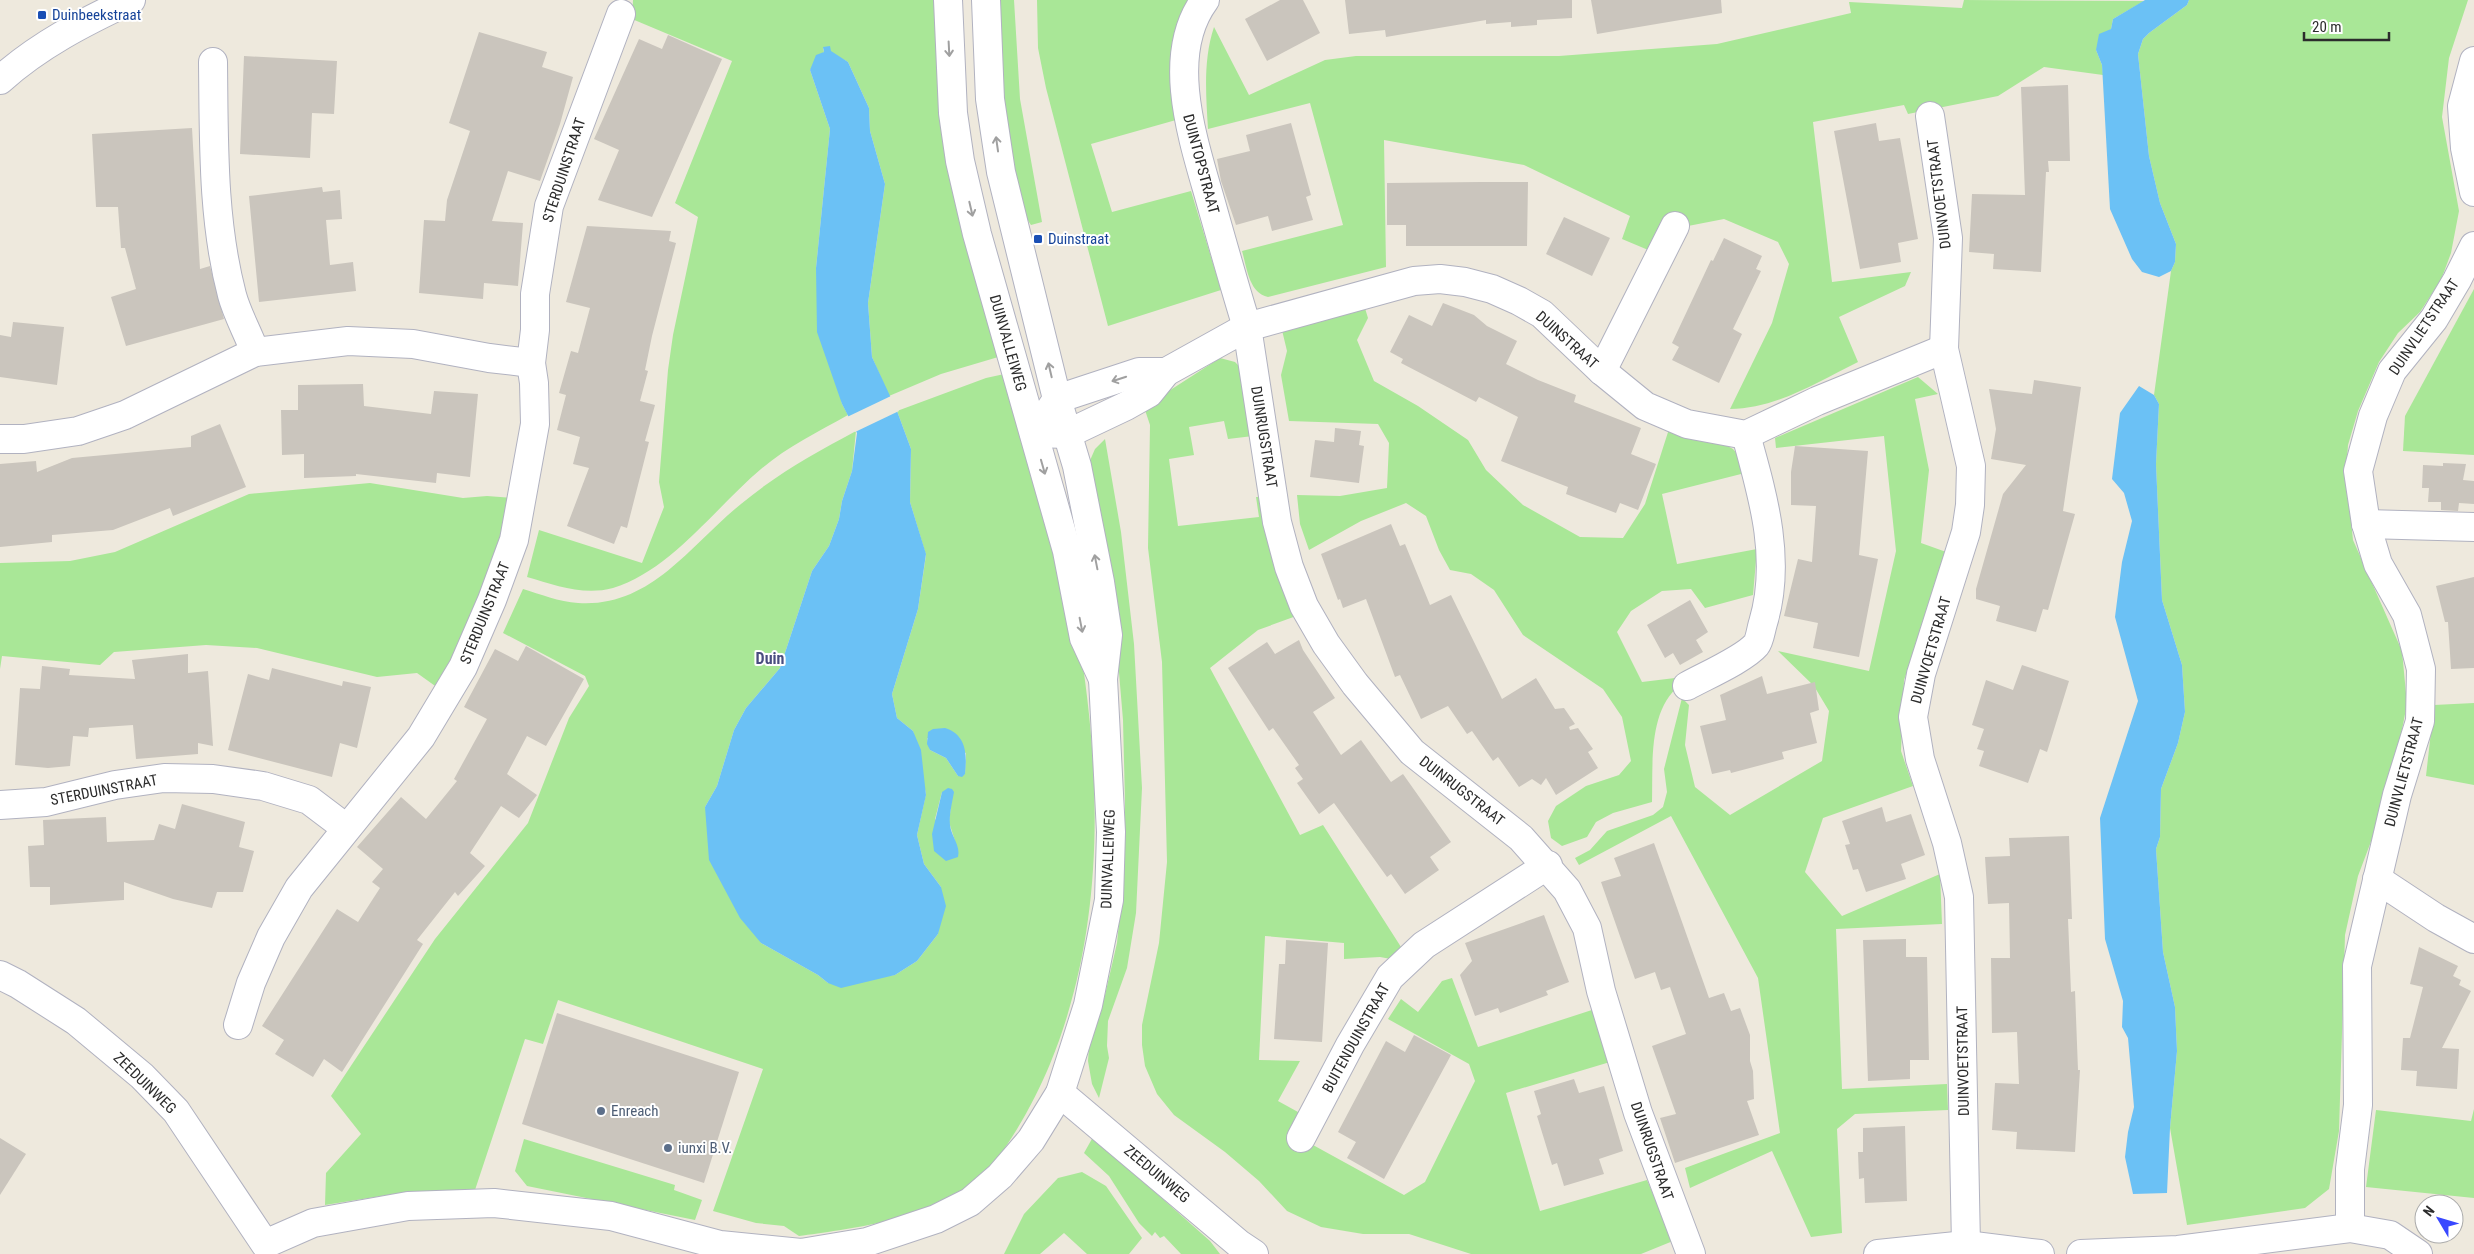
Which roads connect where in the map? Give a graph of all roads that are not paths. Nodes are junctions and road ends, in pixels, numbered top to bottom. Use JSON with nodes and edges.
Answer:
{"nodes":[{"id":1,"x":131,"y":0,"type":"edge"},
{"id":2,"x":948,"y":0,"type":"edge"},
{"id":3,"x":986,"y":0,"type":"edge"},
{"id":4,"x":1205,"y":0,"type":"edge"},
{"id":5,"x":621,"y":14,"type":"dead end"},
{"id":6,"x":2474,"y":61,"type":"edge"},
{"id":7,"x":213,"y":62,"type":"dead end"},
{"id":8,"x":0,"y":80,"type":"edge"},
{"id":9,"x":2468,"y":105,"type":"edge"},
{"id":10,"x":1930,"y":116,"type":"dead end"},
{"id":11,"x":2474,"y":192,"type":"edge"},
{"id":12,"x":1675,"y":226,"type":"dead end"},
{"id":13,"x":2474,"y":246,"type":"edge"},
{"id":14,"x":1246,"y":328,"type":"junction"},
{"id":15,"x":1944,"y":349,"type":"junction"},
{"id":16,"x":255,"y":352,"type":"junction"},
{"id":17,"x":531,"y":363,"type":"junction"},
{"id":18,"x":1602,"y":370,"type":"junction"},
{"id":19,"x":1166,"y":372,"type":"junction"},
{"id":20,"x":1057,"y":399,"type":"junction"},
{"id":21,"x":1034,"y":433,"type":"junction"},
{"id":22,"x":1067,"y":434,"type":"junction"},
{"id":23,"x":1746,"y":435,"type":"junction"},
{"id":24,"x":0,"y":439,"type":"edge"},
{"id":25,"x":2366,"y":524,"type":"junction"},
{"id":26,"x":2474,"y":527,"type":"edge"},
{"id":27,"x":1103,"y":679,"type":"junction"},
{"id":28,"x":1687,"y":686,"type":"dead end"},
{"id":29,"x":0,"y":805,"type":"edge"},
{"id":30,"x":346,"y":828,"type":"junction"},
{"id":31,"x":1548,"y":865,"type":"junction"},
{"id":32,"x":2377,"y":879,"type":"junction"},
{"id":33,"x":2474,"y":939,"type":"edge"},
{"id":34,"x":0,"y":975,"type":"edge"},
{"id":35,"x":238,"y":1025,"type":"dead end"},
{"id":36,"x":1060,"y":1093,"type":"junction"},
{"id":37,"x":1301,"y":1138,"type":"dead end"},
{"id":38,"x":2350,"y":1228,"type":"junction"},
{"id":39,"x":1966,"y":1245,"type":"junction"},
{"id":40,"x":266,"y":1249,"type":"edge"},
{"id":41,"x":2179,"y":1252,"type":"edge"},
{"id":42,"x":1254,"y":1254,"type":"edge"},
{"id":43,"x":1691,"y":1254,"type":"edge"},
{"id":44,"x":1878,"y":1254,"type":"edge"},
{"id":45,"x":2040,"y":1254,"type":"edge"},
{"id":46,"x":2081,"y":1254,"type":"edge"},
{"id":47,"x":2418,"y":1254,"type":"edge"}],
"edges":[{"from":1,"to":8,"type":"street"},
{"from":2,"to":21,"type":"street","name":"DUINVALLEIWEG","one_way":true},
{"from":20,"to":3,"type":"street","name":"DUINVALLEIWEG","one_way":true},
{"from":4,"to":14,"type":"street","name":"DUINTOPSTRAAT"},
{"from":5,"to":17,"type":"street","name":"STERDUINSTRAAT"},
{"from":6,"to":9,"type":"street"},
{"from":7,"to":16,"type":"street"},
{"from":9,"to":11,"type":"street"},
{"from":10,"to":15,"type":"street","name":"DUINVOETSTRAAT"},
{"from":12,"to":18,"type":"street","name":"DUINSTRAAT"},
{"from":13,"to":25,"type":"street","name":"DUINVLIETSTRAAT"},
{"from":14,"to":18,"type":"street","name":"DUINSTRAAT"},
{"from":14,"to":19,"type":"street","name":"DUINSTRAAT"},
{"from":14,"to":31,"type":"street","name":"DUINRUGSTRAAT"},
{"from":15,"to":23,"type":"street"},
{"from":15,"to":39,"type":"street","name":"DUINVOETSTRAAT"},
{"from":16,"to":17,"type":"street"},
{"from":16,"to":24,"type":"street"},
{"from":17,"to":30,"type":"street","name":"STERDUINSTRAAT"},
{"from":18,"to":23,"type":"street","name":"DUINSTRAAT"},
{"from":19,"to":20,"type":"street","name":"DUINSTRAAT","one_way":true},
{"from":19,"to":22,"type":"street","name":"DUINSTRAAT"},
{"from":20,"to":21,"type":"street"},
{"from":20,"to":22,"type":"street","name":"DUINVALLEIWEG"},
{"from":21,"to":22,"type":"street","name":"DUINSTRAAT"},
{"from":21,"to":27,"type":"street","name":"DUINVALLEIWEG","one_way":true},
{"from":27,"to":22,"type":"street","name":"DUINVALLEIWEG","one_way":true},
{"from":23,"to":28,"type":"street"},
{"from":25,"to":26,"type":"street"},
{"from":25,"to":32,"type":"street","name":"DUINVLIETSTRAAT"},
{"from":27,"to":36,"type":"street","name":"DUINVALLEIWEG"},
{"from":29,"to":30,"type":"street","name":"STERDUINSTRAAT"},
{"from":30,"to":35,"type":"street","name":"STERDUINSTRAAT"},
{"from":31,"to":37,"type":"street","name":"BUITENDUINSTRAAT"},
{"from":31,"to":43,"type":"street","name":"DUINRUGSTRAAT"},
{"from":32,"to":33,"type":"street"},
{"from":32,"to":38,"type":"street","name":"DUINVLIETSTRAAT"},
{"from":34,"to":40,"type":"street","name":"ZEEDUINWEG"},
{"from":36,"to":40,"type":"street","name":"DUINVALLEIWEG"},
{"from":36,"to":42,"type":"street","name":"ZEEDUINWEG"},
{"from":38,"to":41,"type":"street"},
{"from":38,"to":47,"type":"street"},
{"from":39,"to":44,"type":"street"},
{"from":39,"to":45,"type":"street"},
{"from":41,"to":46,"type":"street"}]}
